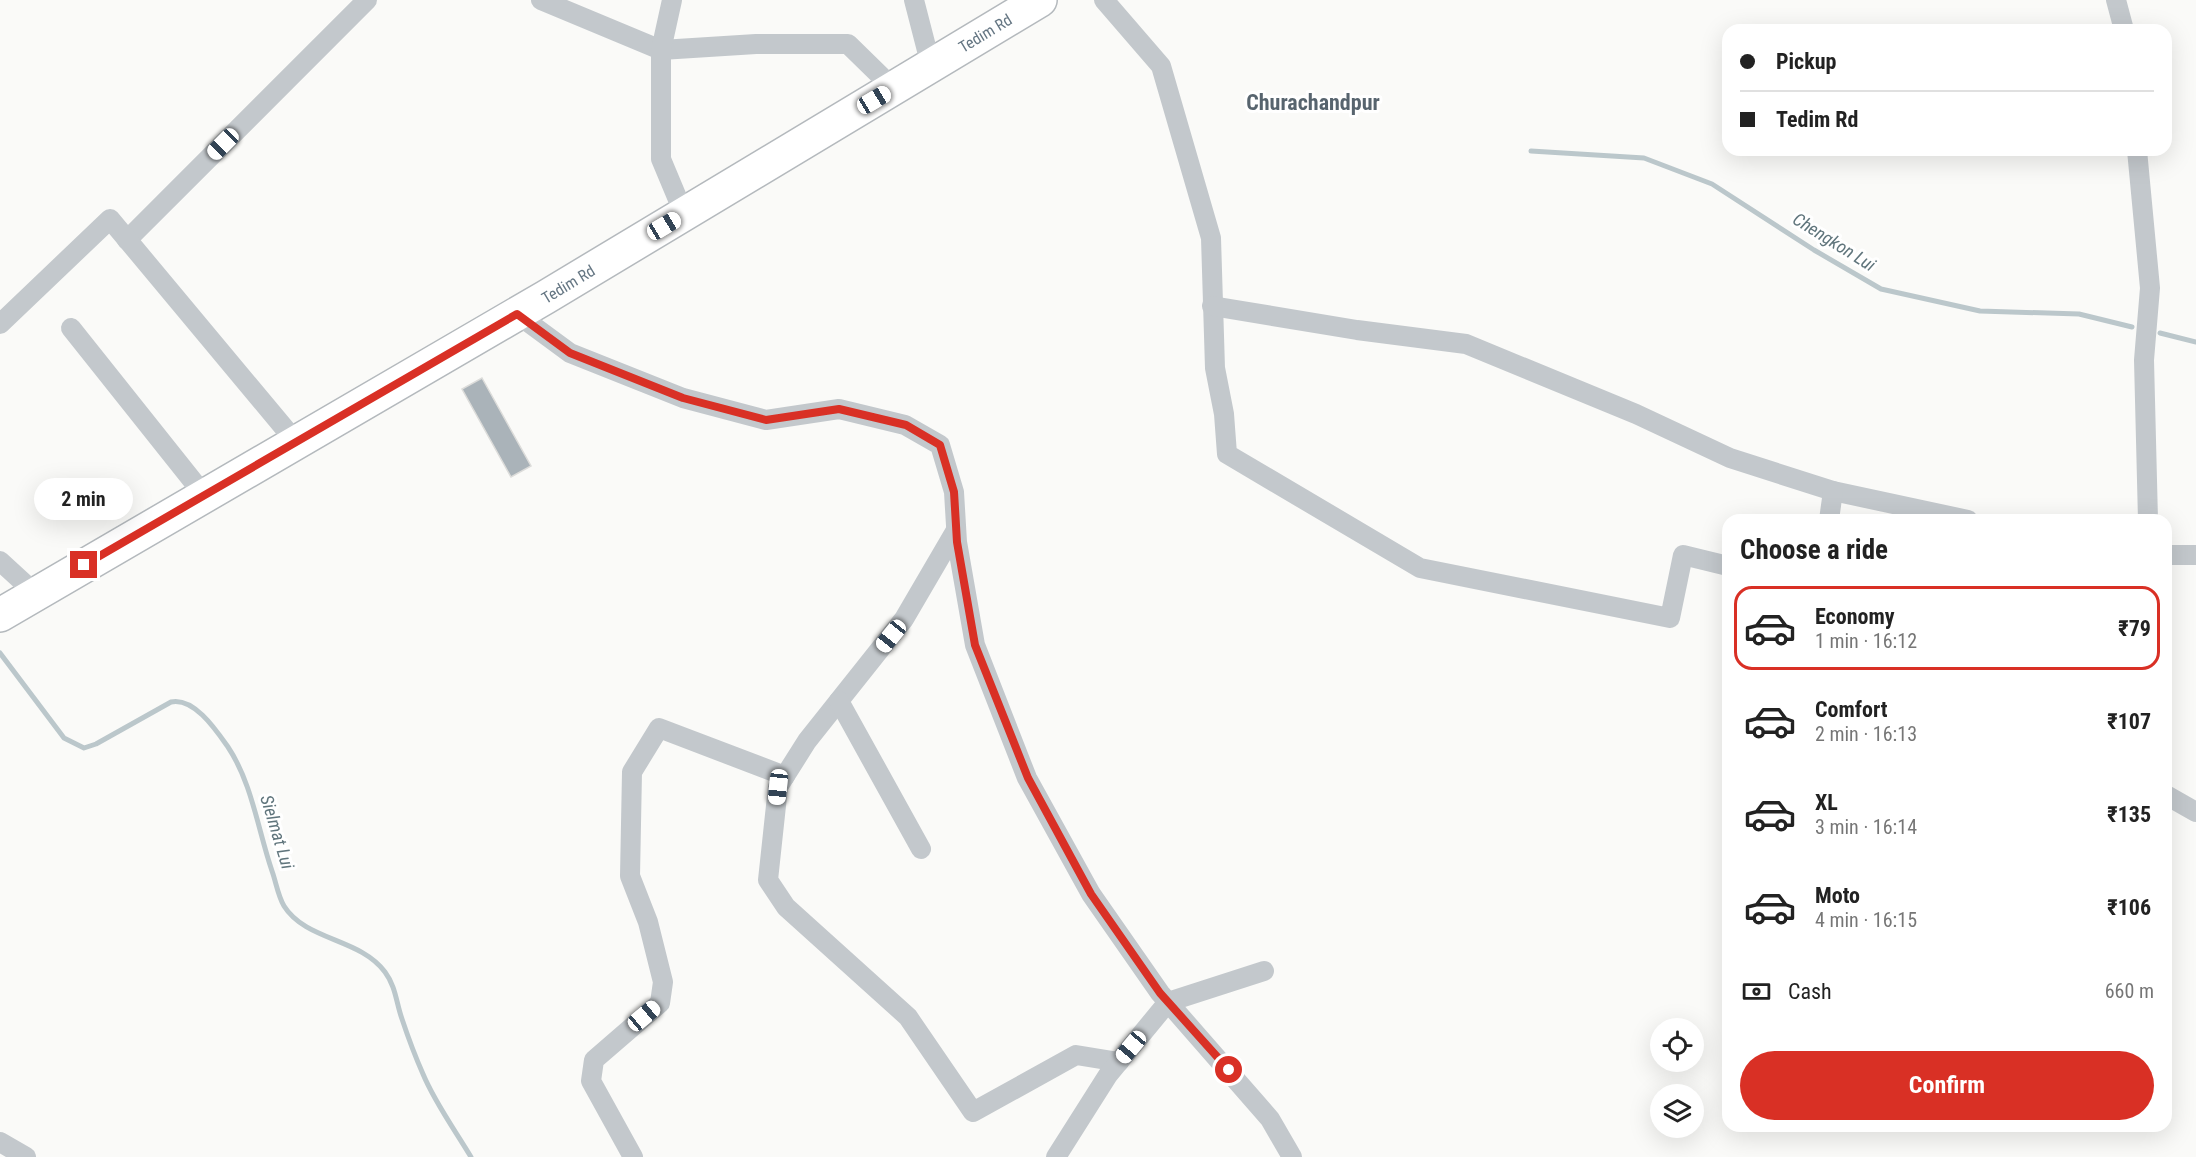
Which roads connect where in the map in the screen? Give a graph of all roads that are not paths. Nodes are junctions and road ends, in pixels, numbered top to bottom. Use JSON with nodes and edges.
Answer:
{"nodes":[{"id":1,"x":367,"y":0,"type":"edge"},
{"id":2,"x":541,"y":0,"type":"edge"},
{"id":3,"x":672,"y":0,"type":"edge"},
{"id":4,"x":914,"y":0,"type":"edge"},
{"id":5,"x":1040,"y":0,"type":"edge"},
{"id":6,"x":1104,"y":0,"type":"edge"},
{"id":7,"x":2116,"y":0,"type":"edge"},
{"id":8,"x":2122,"y":24,"type":"edge"},
{"id":9,"x":661,"y":50,"type":"junction"},
{"id":10,"x":931,"y":66,"type":"junction"},
{"id":11,"x":893,"y":88,"type":"junction"},
{"id":12,"x":2139,"y":156,"type":"edge"},
{"id":13,"x":684,"y":214,"type":"junction"},
{"id":14,"x":127,"y":240,"type":"junction"},
{"id":15,"x":1212,"y":306,"type":"junction"},
{"id":16,"x":517,"y":314,"type":"junction"},
{"id":17,"x":0,"y":324,"type":"edge"},
{"id":18,"x":71,"y":328,"type":"dead end"},
{"id":19,"x":296,"y":442,"type":"junction"},
{"id":20,"x":1833,"y":491,"type":"junction"},
{"id":21,"x":204,"y":495,"type":"junction"},
{"id":22,"x":1830,"y":514,"type":"edge"},
{"id":23,"x":1940,"y":514,"type":"edge"},
{"id":24,"x":2148,"y":514,"type":"edge"},
{"id":25,"x":956,"y":530,"type":"junction"},
{"id":26,"x":2172,"y":555,"type":"edge"},
{"id":27,"x":2196,"y":555,"type":"edge"},
{"id":28,"x":0,"y":561,"type":"edge"},
{"id":29,"x":1722,"y":565,"type":"edge"},
{"id":30,"x":36,"y":594,"type":"junction"},
{"id":31,"x":0,"y":615,"type":"edge"},
{"id":32,"x":839,"y":701,"type":"junction"},
{"id":33,"x":784,"y":776,"type":"junction"},
{"id":34,"x":2172,"y":798,"type":"edge"},
{"id":35,"x":2196,"y":812,"type":"edge"},
{"id":36,"x":921,"y":849,"type":"dead end"},
{"id":37,"x":1264,"y":971,"type":"dead end"},
{"id":38,"x":1168,"y":1002,"type":"junction"},
{"id":39,"x":1119,"y":1062,"type":"junction"},
{"id":40,"x":0,"y":1142,"type":"edge"},
{"id":41,"x":26,"y":1157,"type":"edge"},
{"id":42,"x":633,"y":1157,"type":"edge"},
{"id":43,"x":1056,"y":1157,"type":"edge"},
{"id":44,"x":1292,"y":1157,"type":"edge"}],
"edges":[{"from":1,"to":14,"type":"street"},
{"from":2,"to":9,"type":"street"},
{"from":3,"to":9,"type":"street"},
{"from":4,"to":10,"type":"street"},
{"from":5,"to":10,"type":"highway","name":"Tedim Rd"},
{"from":6,"to":15,"type":"street"},
{"from":7,"to":8,"type":"street"},
{"from":9,"to":11,"type":"street"},
{"from":9,"to":13,"type":"street"},
{"from":10,"to":11,"type":"highway","name":"Tedim Rd"},
{"from":11,"to":13,"type":"highway","name":"Tedim Rd"},
{"from":12,"to":24,"type":"street"},
{"from":13,"to":16,"type":"highway","name":"Tedim Rd"},
{"from":14,"to":17,"type":"street"},
{"from":14,"to":19,"type":"street"},
{"from":15,"to":20,"type":"street"},
{"from":15,"to":29,"type":"street"},
{"from":16,"to":19,"type":"highway","name":"Tedim Rd"},
{"from":16,"to":25,"type":"street"},
{"from":18,"to":21,"type":"street"},
{"from":19,"to":21,"type":"highway","name":"Tedim Rd"},
{"from":20,"to":22,"type":"street"},
{"from":20,"to":23,"type":"street"},
{"from":21,"to":30,"type":"highway","name":"Tedim Rd"},
{"from":25,"to":32,"type":"street"},
{"from":25,"to":38,"type":"street"},
{"from":26,"to":27,"type":"street"},
{"from":28,"to":30,"type":"street"},
{"from":30,"to":31,"type":"highway","name":"Tedim Rd"},
{"from":32,"to":33,"type":"street"},
{"from":32,"to":36,"type":"street"},
{"from":33,"to":39,"type":"street"},
{"from":33,"to":42,"type":"street"},
{"from":34,"to":35,"type":"street"},
{"from":37,"to":38,"type":"street"},
{"from":38,"to":39,"type":"street"},
{"from":38,"to":44,"type":"street"},
{"from":39,"to":43,"type":"street"},
{"from":40,"to":41,"type":"street"}]}
